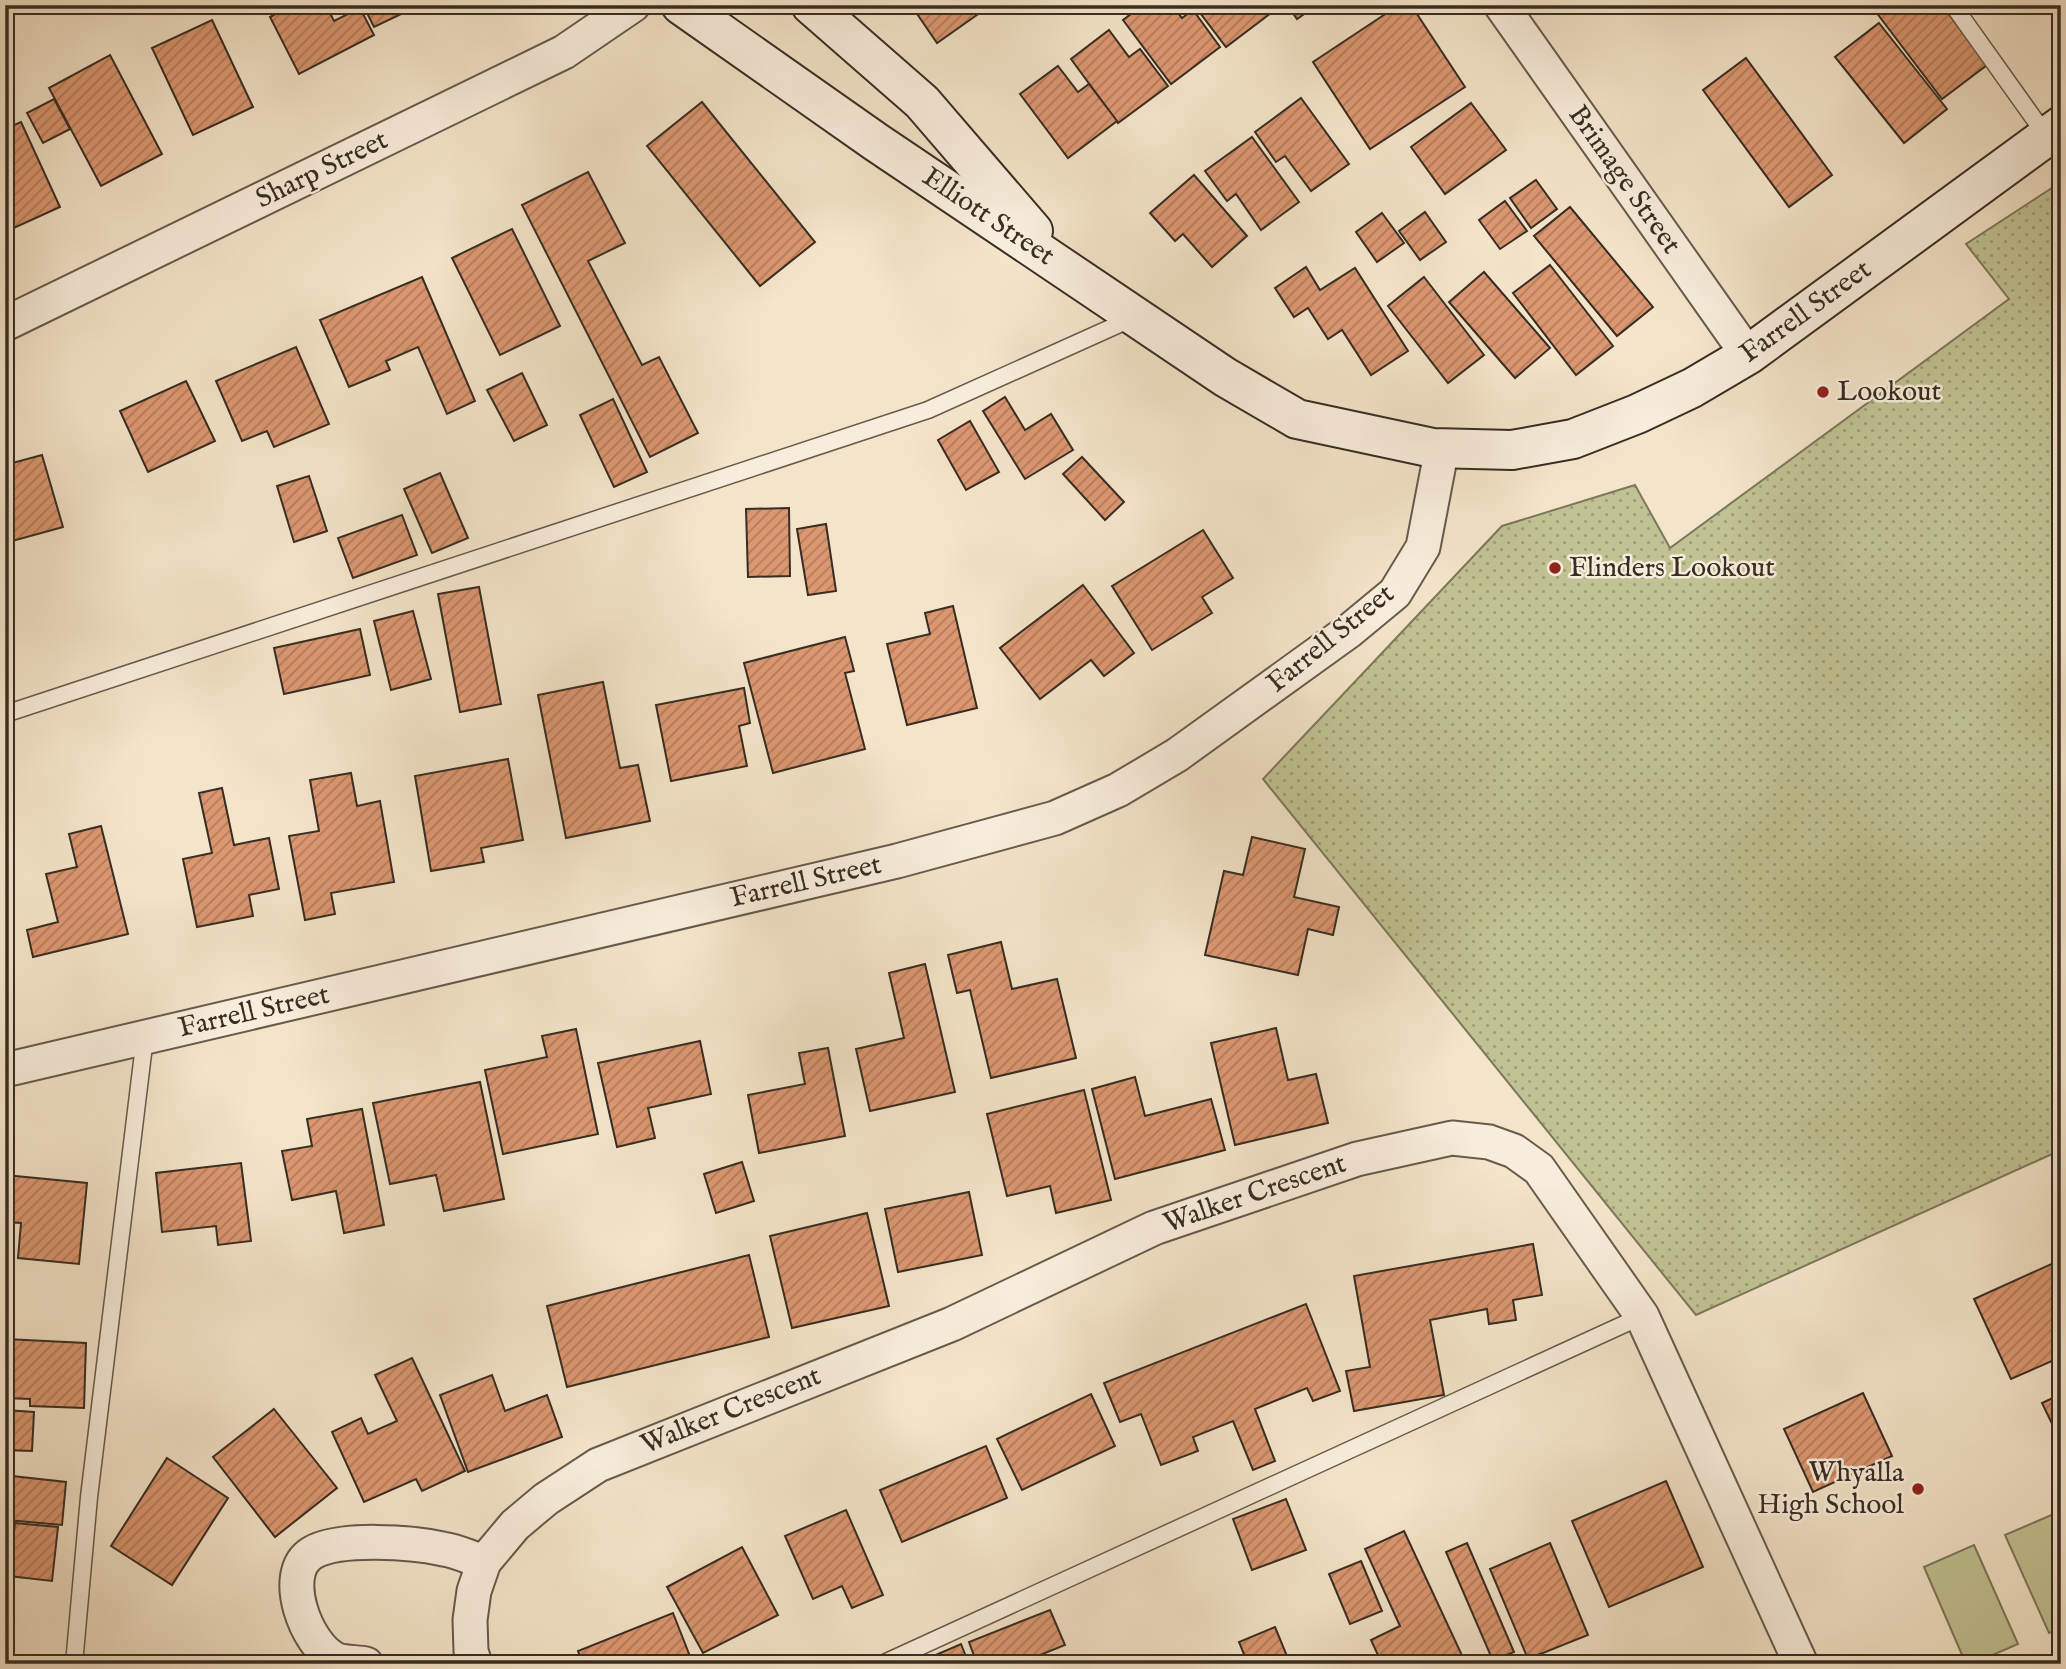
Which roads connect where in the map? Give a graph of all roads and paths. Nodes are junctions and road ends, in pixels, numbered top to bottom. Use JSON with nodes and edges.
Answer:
{"nodes":[{"id":1,"x":633,"y":5,"type":"edge"},
{"id":2,"x":681,"y":5,"type":"edge"},
{"id":3,"x":811,"y":5,"type":"edge"},
{"id":4,"x":1501,"y":5,"type":"edge"},
{"id":5,"x":1953,"y":5,"type":"edge"},
{"id":6,"x":2054,"y":132,"type":"edge"},
{"id":7,"x":1064,"y":267,"type":"junction"},
{"id":8,"x":1135,"y":317,"type":"junction"},
{"id":9,"x":5,"y":324,"type":"edge"},
{"id":10,"x":1748,"y":355,"type":"junction"},
{"id":11,"x":1442,"y":448,"type":"junction"},
{"id":12,"x":5,"y":714,"type":"edge"},
{"id":13,"x":145,"y":1037,"type":"junction"},
{"id":14,"x":5,"y":1070,"type":"edge"},
{"id":15,"x":1642,"y":1316,"type":"junction"},
{"id":16,"x":484,"y":1562,"type":"junction"},
{"id":17,"x":1790,"y":1660,"type":"edge"},
{"id":18,"x":74,"y":1664,"type":"edge"},
{"id":19,"x":366,"y":1664,"type":"edge"},
{"id":20,"x":475,"y":1664,"type":"edge"},
{"id":21,"x":882,"y":1664,"type":"edge"}],
"edges":[{"from":1,"to":9,"type":"street","name":"Sharp Street"},
{"from":2,"to":7,"type":"main road","name":"Elliott Street"},
{"from":3,"to":7,"type":"main road","name":"Elliott Street"},
{"from":4,"to":10,"type":"street","name":"Brimage Street"},
{"from":5,"to":6,"type":"lane"},
{"from":6,"to":10,"type":"main road","name":"Farrell Street"},
{"from":7,"to":8,"type":"main road","name":"Farrell Street"},
{"from":8,"to":11,"type":"main road","name":"Farrell Street"},
{"from":8,"to":12,"type":"lane"},
{"from":10,"to":11,"type":"main road","name":"Farrell Street"},
{"from":11,"to":13,"type":"street","name":"Farrell Street"},
{"from":13,"to":14,"type":"street","name":"Farrell Street"},
{"from":13,"to":18,"type":"lane"},
{"from":15,"to":16,"type":"street","name":"Walker Crescent"},
{"from":15,"to":17,"type":"street","name":"Walker Crescent"},
{"from":15,"to":21,"type":"lane"},
{"from":16,"to":19,"type":"street"},
{"from":16,"to":20,"type":"street","name":"Walker Crescent"}]}
